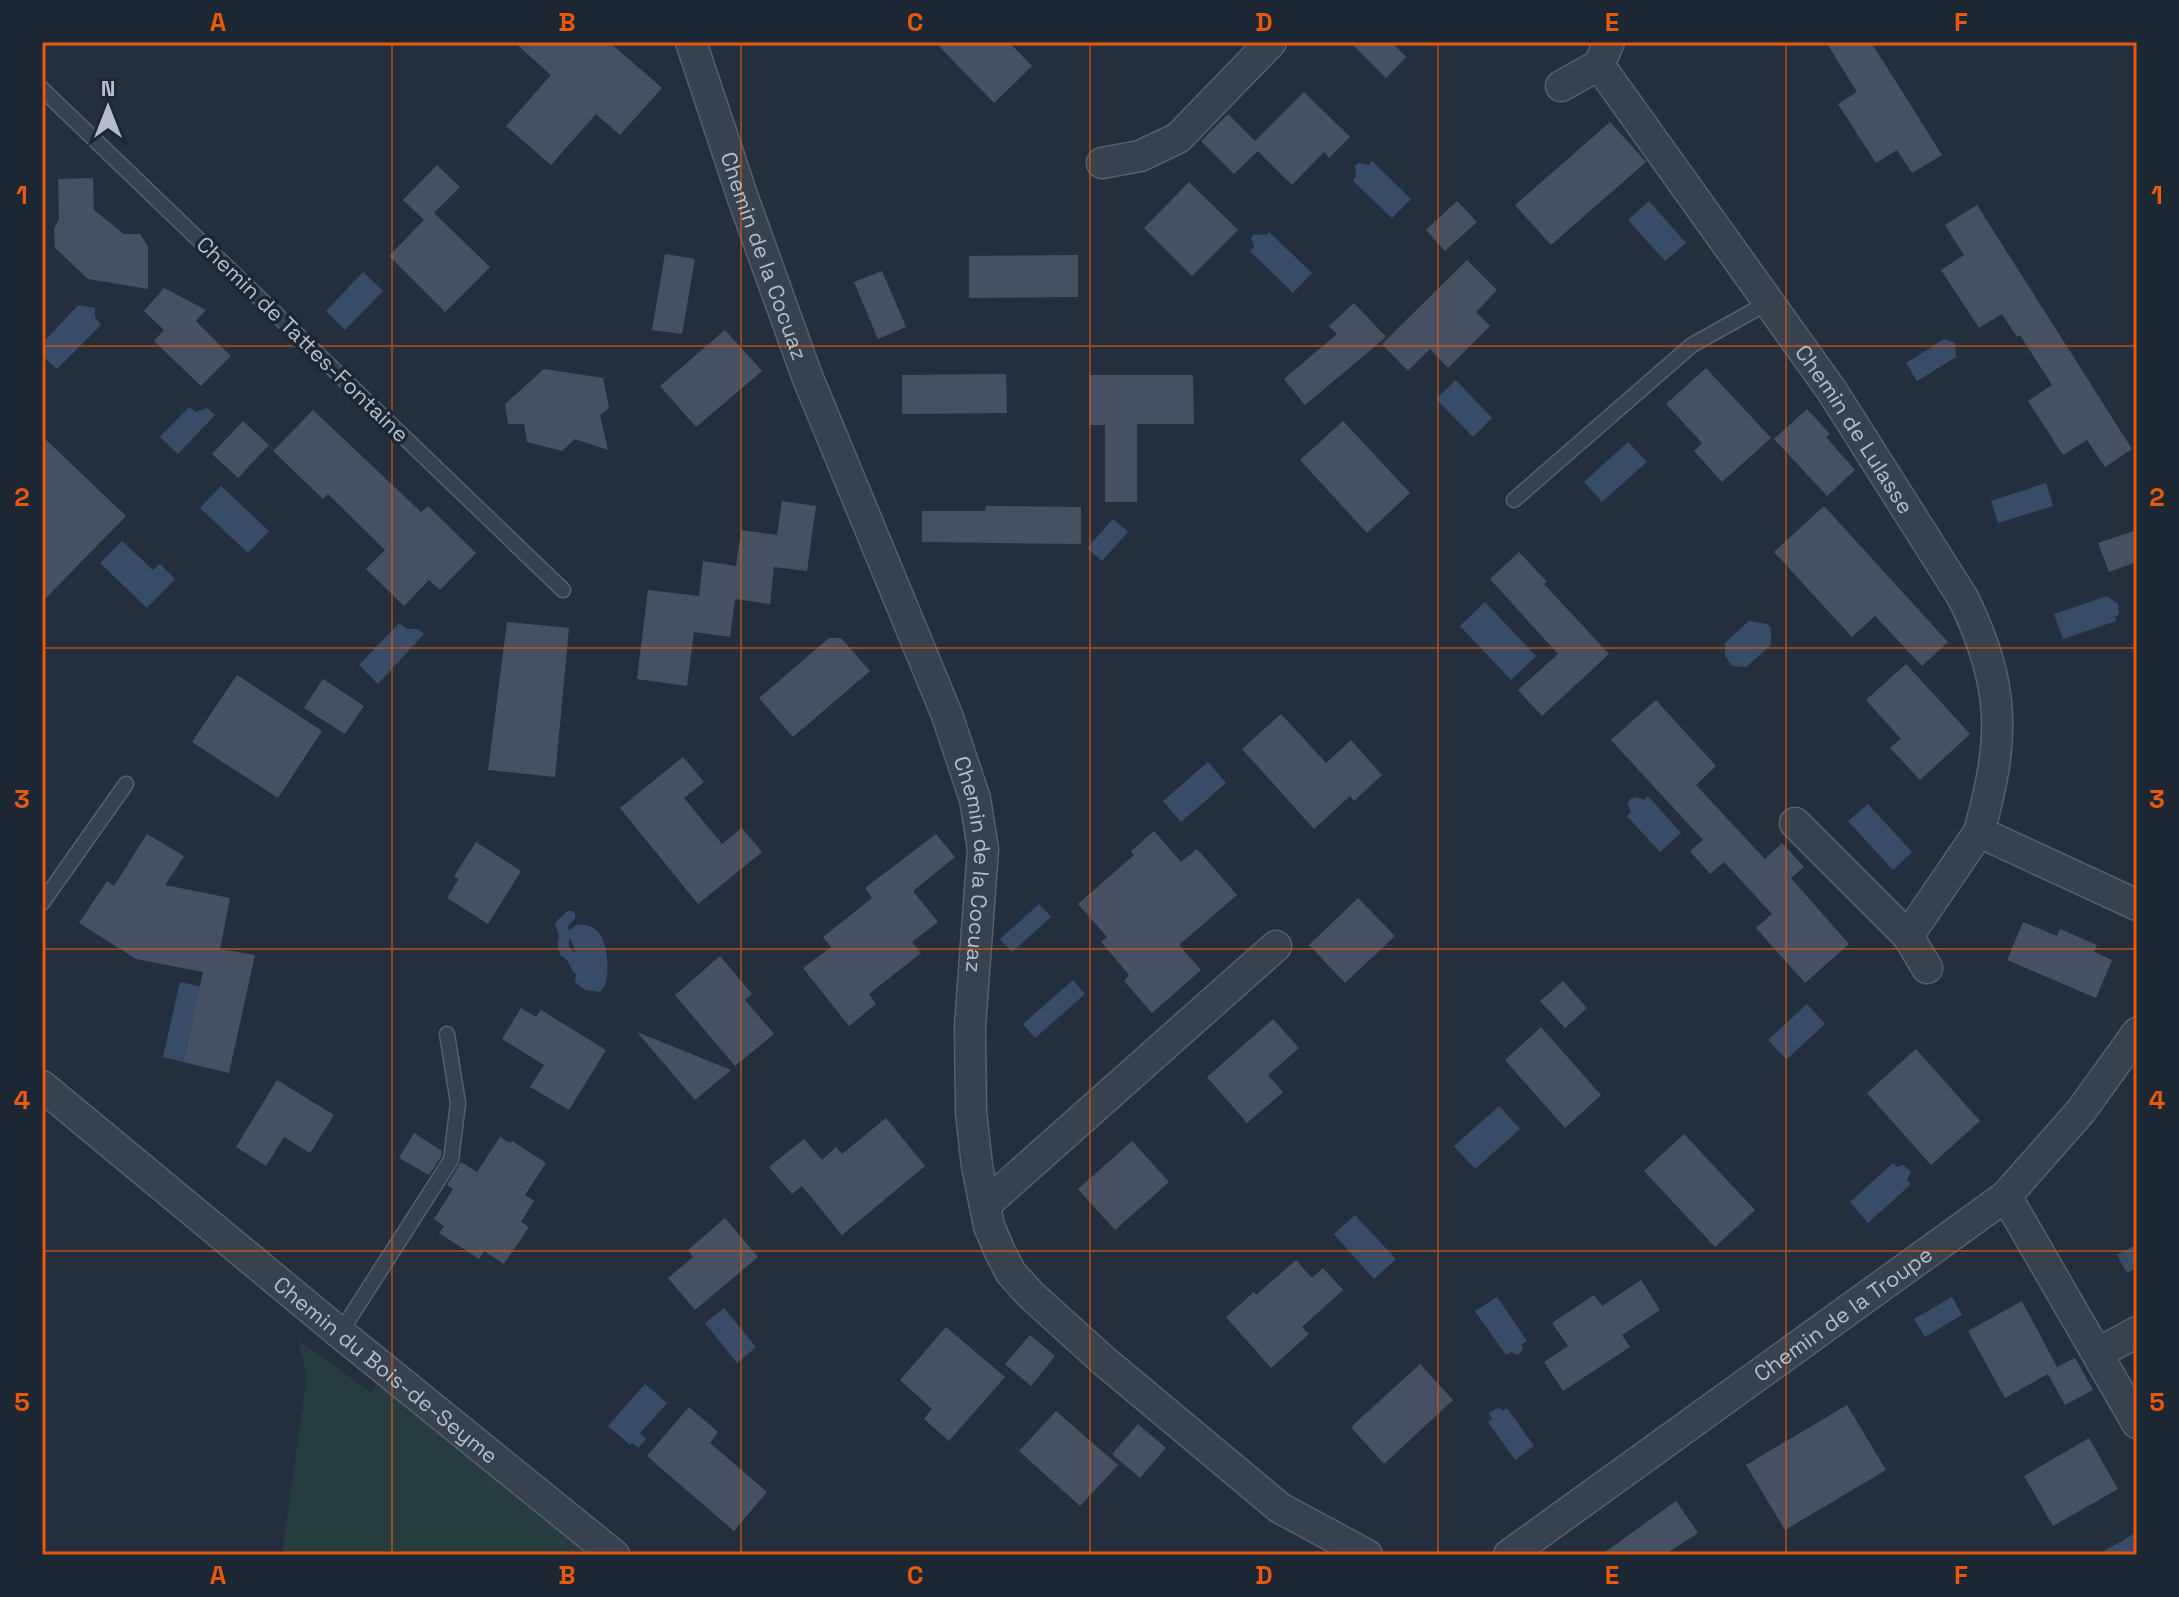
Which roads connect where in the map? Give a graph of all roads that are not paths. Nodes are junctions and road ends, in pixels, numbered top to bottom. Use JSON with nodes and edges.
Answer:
{"nodes":[{"id":1,"x":691,"y":42,"type":"edge"},
{"id":2,"x":1271,"y":42,"type":"edge"},
{"id":3,"x":1604,"y":54,"type":"edge"},
{"id":4,"x":1561,"y":86,"type":"dead end"},
{"id":5,"x":42,"y":89,"type":"edge"},
{"id":6,"x":1102,"y":163,"type":"dead end"},
{"id":7,"x":1769,"y":301,"type":"junction"},
{"id":8,"x":1514,"y":500,"type":"dead end"},
{"id":9,"x":563,"y":590,"type":"dead end"},
{"id":10,"x":126,"y":784,"type":"dead end"},
{"id":11,"x":1795,"y":823,"type":"dead end"},
{"id":12,"x":1979,"y":832,"type":"junction"},
{"id":13,"x":42,"y":903,"type":"edge"},
{"id":14,"x":2137,"y":905,"type":"edge"},
{"id":15,"x":1908,"y":936,"type":"junction"},
{"id":16,"x":1276,"y":946,"type":"dead end"},
{"id":17,"x":1927,"y":968,"type":"dead end"},
{"id":18,"x":2137,"y":1033,"type":"edge"},
{"id":19,"x":447,"y":1034,"type":"dead end"},
{"id":20,"x":42,"y":1086,"type":"edge"},
{"id":21,"x":2006,"y":1196,"type":"junction"},
{"id":22,"x":985,"y":1205,"type":"junction"},
{"id":23,"x":2137,"y":1332,"type":"edge"},
{"id":24,"x":340,"y":1333,"type":"junction"},
{"id":25,"x":2098,"y":1353,"type":"junction"},
{"id":26,"x":2137,"y":1423,"type":"edge"},
{"id":27,"x":614,"y":1555,"type":"edge"},
{"id":28,"x":1367,"y":1555,"type":"edge"},
{"id":29,"x":1509,"y":1555,"type":"edge"}],
"edges":[{"from":1,"to":22,"type":"street","name":"Chemin de la Cocuaz"},
{"from":2,"to":6,"type":"street"},
{"from":3,"to":4,"type":"street","name":"Chemin de Lulasse"},
{"from":3,"to":7,"type":"street","name":"Chemin de Lulasse"},
{"from":5,"to":9,"type":"lane","name":"Chemin de Tattes-Fontaine"},
{"from":7,"to":8,"type":"lane"},
{"from":7,"to":12,"type":"street","name":"Chemin de Lulasse"},
{"from":10,"to":13,"type":"lane"},
{"from":11,"to":15,"type":"street"},
{"from":12,"to":14,"type":"street"},
{"from":12,"to":15,"type":"street","name":"Chemin de Lulasse"},
{"from":15,"to":17,"type":"street"},
{"from":16,"to":22,"type":"street"},
{"from":18,"to":21,"type":"street","name":"Chemin de la Troupe"},
{"from":19,"to":24,"type":"lane"},
{"from":20,"to":24,"type":"street","name":"Chemin du Bois-de-Seyme"},
{"from":21,"to":25,"type":"street"},
{"from":21,"to":29,"type":"street","name":"Chemin de la Troupe"},
{"from":22,"to":28,"type":"street","name":"Chemin de la Cocuaz"},
{"from":23,"to":25,"type":"street"},
{"from":24,"to":27,"type":"street","name":"Chemin du Bois-de-Seyme"},
{"from":25,"to":26,"type":"street"}]}
